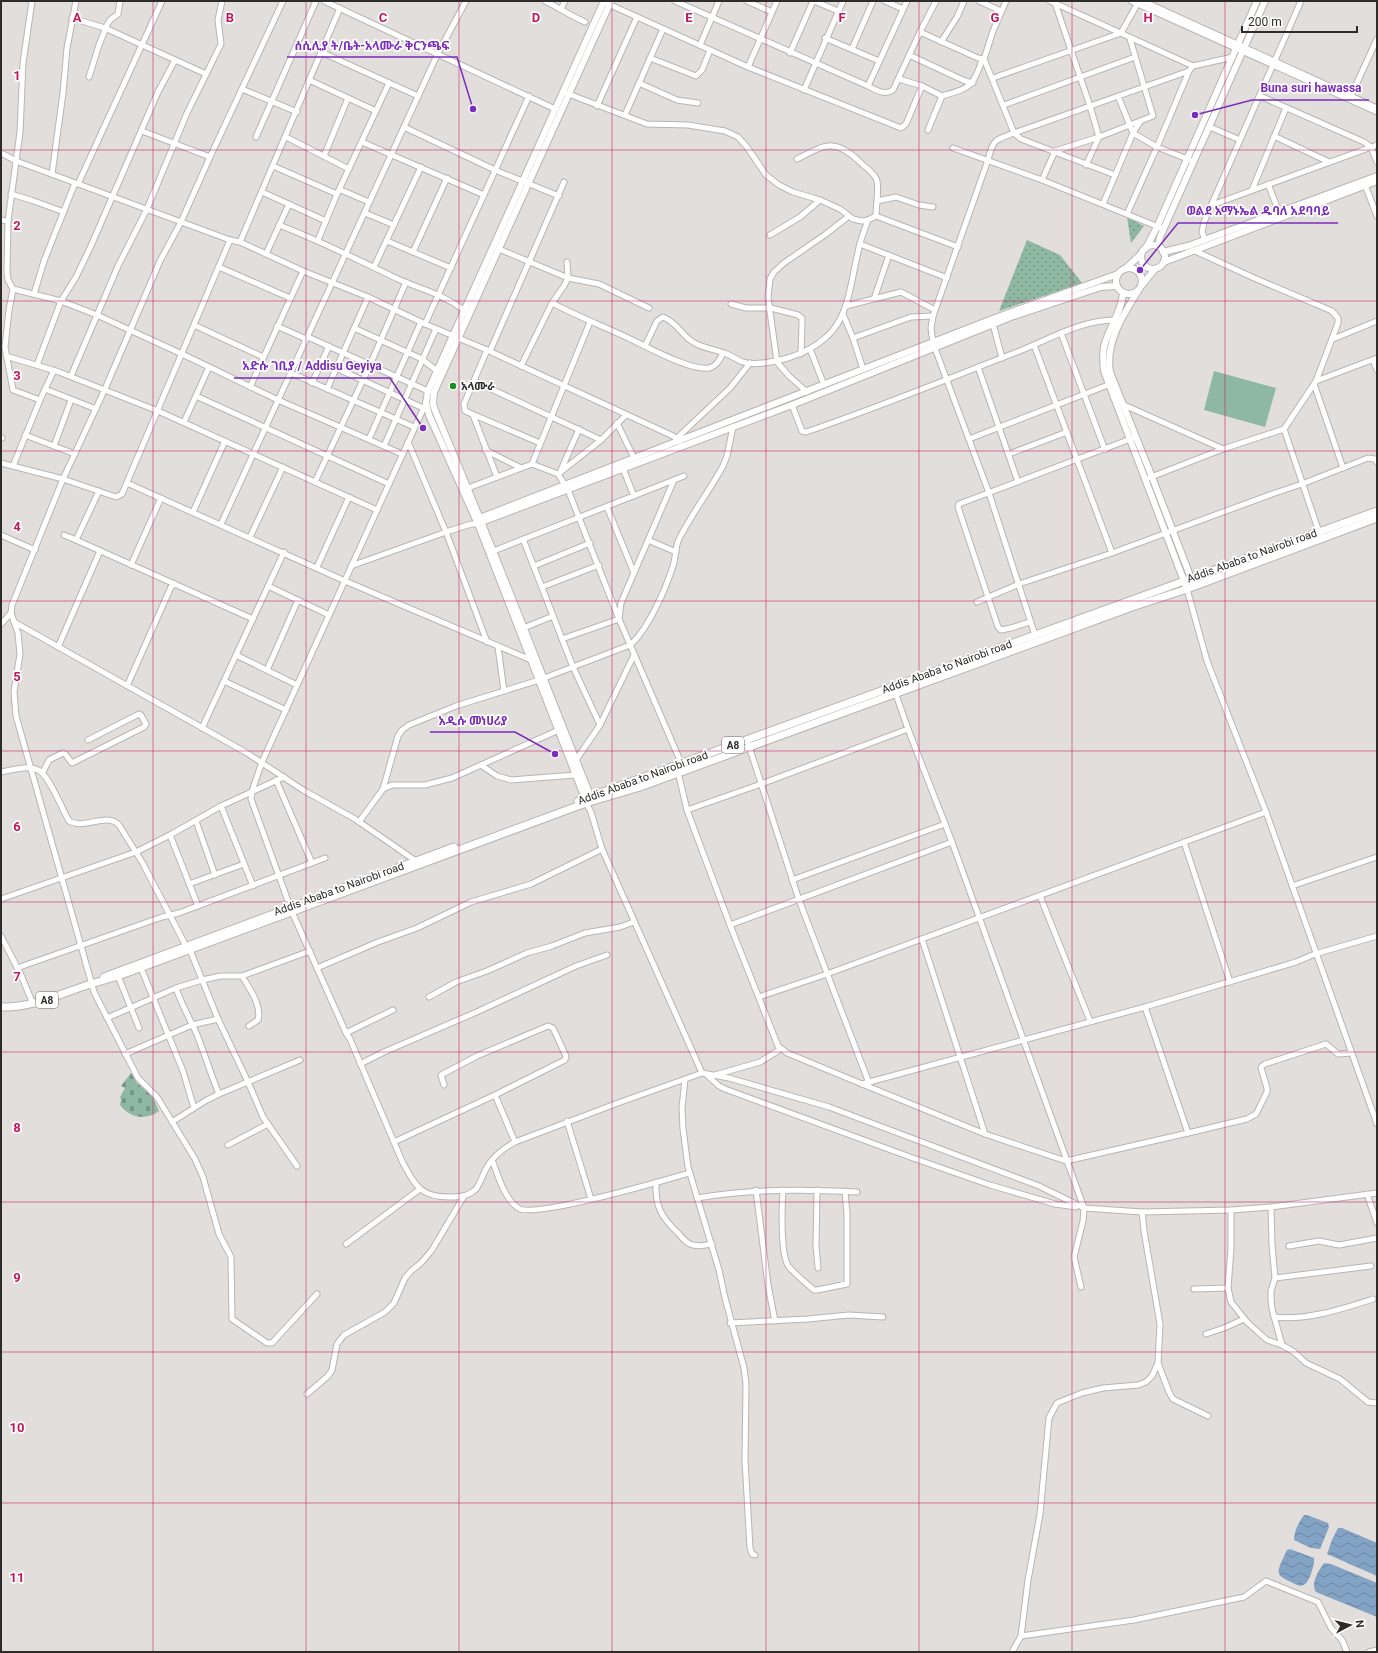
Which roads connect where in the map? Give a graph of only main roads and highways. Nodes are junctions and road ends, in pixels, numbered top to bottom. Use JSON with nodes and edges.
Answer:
{"nodes":[{"id":1,"x":1257,"y":1,"type":"edge"},
{"id":2,"x":1265,"y":1,"type":"edge"},
{"id":3,"x":607,"y":2,"type":"edge"},
{"id":4,"x":1240,"y":47,"type":"junction"},
{"id":5,"x":567,"y":93,"type":"junction"},
{"id":6,"x":1218,"y":98,"type":"junction"},
{"id":7,"x":1377,"y":176,"type":"edge"},
{"id":8,"x":1377,"y":181,"type":"edge"},
{"id":9,"x":526,"y":183,"type":"junction"},
{"id":10,"x":1158,"y":247,"type":"junction"},
{"id":11,"x":1146,"y":248,"type":"junction"},
{"id":12,"x":1163,"y":252,"type":"junction"},
{"id":13,"x":1141,"y":254,"type":"junction"},
{"id":14,"x":1164,"y":262,"type":"junction"},
{"id":15,"x":1126,"y":268,"type":"junction"},
{"id":16,"x":1155,"y":269,"type":"junction"},
{"id":17,"x":1118,"y":274,"type":"junction"},
{"id":18,"x":1116,"y":286,"type":"junction"},
{"id":19,"x":1140,"y":288,"type":"junction"},
{"id":20,"x":1123,"y":293,"type":"junction"},
{"id":21,"x":994,"y":321,"type":"junction"},
{"id":22,"x":934,"y":346,"type":"junction"},
{"id":23,"x":1108,"y":380,"type":"junction"},
{"id":24,"x":1133,"y":438,"type":"junction"},
{"id":25,"x":622,"y":466,"type":"junction"},
{"id":26,"x":1377,"y":511,"type":"edge"},
{"id":27,"x":1377,"y":518,"type":"edge"},
{"id":28,"x":479,"y":520,"type":"junction"},
{"id":29,"x":1320,"y":535,"type":"junction"},
{"id":30,"x":1187,"y":580,"type":"junction"},
{"id":31,"x":1190,"y":588,"type":"junction"},
{"id":32,"x":521,"y":629,"type":"junction"},
{"id":33,"x":541,"y":680,"type":"junction"},
{"id":34,"x":895,"y":689,"type":"junction"},
{"id":35,"x":561,"y":730,"type":"junction"},
{"id":36,"x":748,"y":743,"type":"junction"},
{"id":37,"x":589,"y":800,"type":"junction"},
{"id":38,"x":291,"y":910,"type":"junction"},
{"id":39,"x":188,"y":948,"type":"junction"},
{"id":40,"x":91,"y":984,"type":"junction"},
{"id":41,"x":1,"y":1006,"type":"edge"}],
"edges":[{"from":1,"to":4,"type":"main road"},
{"from":2,"to":4,"type":"main road"},
{"from":3,"to":5,"type":"main road"},
{"from":4,"to":6,"type":"main road"},
{"from":4,"to":6,"type":"main road"},
{"from":5,"to":9,"type":"main road"},
{"from":5,"to":9,"type":"main road"},
{"from":6,"to":10,"type":"main road"},
{"from":6,"to":11,"type":"main road"},
{"from":7,"to":12,"type":"main road"},
{"from":8,"to":14,"type":"main road"},
{"from":9,"to":28,"type":"main road"},
{"from":9,"to":28,"type":"main road"},
{"from":10,"to":11,"type":"main road"},
{"from":10,"to":12,"type":"main road"},
{"from":11,"to":13,"type":"main road"},
{"from":12,"to":14,"type":"main road"},
{"from":13,"to":15,"type":"main road"},
{"from":13,"to":16,"type":"main road"},
{"from":14,"to":16,"type":"main road"},
{"from":15,"to":17,"type":"main road"},
{"from":15,"to":19,"type":"main road"},
{"from":16,"to":19,"type":"main road"},
{"from":17,"to":18,"type":"main road"},
{"from":17,"to":21,"type":"main road"},
{"from":18,"to":20,"type":"main road"},
{"from":18,"to":21,"type":"main road"},
{"from":19,"to":20,"type":"main road"},
{"from":19,"to":23,"type":"main road"},
{"from":20,"to":23,"type":"main road"},
{"from":21,"to":22,"type":"main road"},
{"from":22,"to":25,"type":"main road"},
{"from":22,"to":25,"type":"main road"},
{"from":23,"to":24,"type":"main road"},
{"from":23,"to":24,"type":"main road"},
{"from":24,"to":30,"type":"main road"},
{"from":24,"to":30,"type":"main road"},
{"from":25,"to":28,"type":"main road"},
{"from":26,"to":29,"type":"highway","name":"Addis Ababa to Nairobi road","number":"A8"},
{"from":27,"to":29,"type":"highway","name":"Addis Ababa to Nairobi road","number":"A8"},
{"from":28,"to":32,"type":"main road"},
{"from":29,"to":30,"type":"highway","name":"Addis Ababa to Nairobi road","number":"A8"},
{"from":29,"to":31,"type":"highway","name":"Addis Ababa to Nairobi road","number":"A8"},
{"from":30,"to":31,"type":"main road"},
{"from":30,"to":34,"type":"highway","name":"Addis Ababa to Nairobi road","number":"A8"},
{"from":31,"to":34,"type":"highway","name":"Addis Ababa to Nairobi road","number":"A8"},
{"from":32,"to":33,"type":"main road"},
{"from":32,"to":33,"type":"main road"},
{"from":33,"to":35,"type":"main road"},
{"from":34,"to":36,"type":"highway","name":"Addis Ababa to Nairobi road","number":"A8"},
{"from":35,"to":37,"type":"main road"},
{"from":35,"to":37,"type":"main road"},
{"from":36,"to":37,"type":"highway","name":"Addis Ababa to Nairobi road","number":"A8"},
{"from":36,"to":37,"type":"highway","name":"Addis Ababa to Nairobi road","number":"A8"},
{"from":37,"to":38,"type":"highway","name":"Addis Ababa to Nairobi road","number":"A8"},
{"from":37,"to":38,"type":"highway","name":"Addis Ababa to Nairobi road","number":"A8"},
{"from":38,"to":39,"type":"highway","name":"Addis Ababa to Nairobi road","number":"A8"},
{"from":39,"to":40,"type":"highway","name":"Addis Ababa to Nairobi road","number":"A8"},
{"from":39,"to":40,"type":"highway","name":"Addis Ababa to Nairobi road","number":"A8"},
{"from":40,"to":41,"type":"highway","name":"Addis Ababa to Nairobi road","number":"A8"}]}
